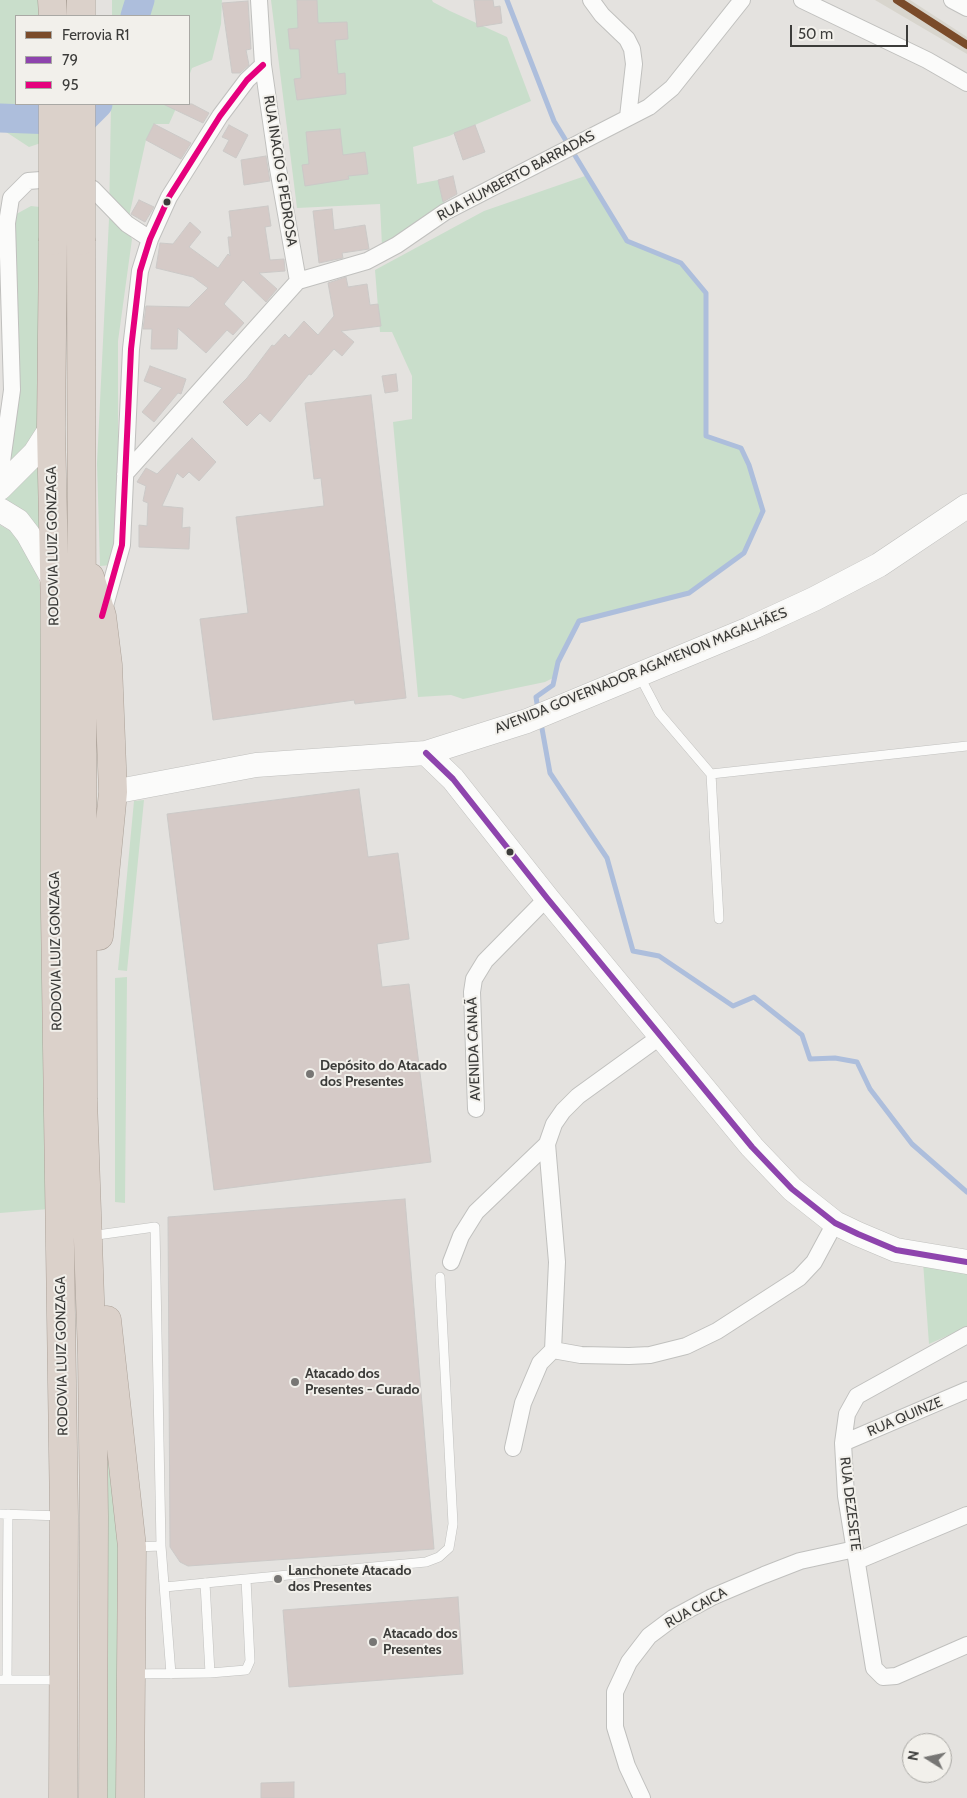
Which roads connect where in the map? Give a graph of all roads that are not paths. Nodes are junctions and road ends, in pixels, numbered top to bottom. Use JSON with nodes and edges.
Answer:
{"nodes":[{"id":1,"x":52,"y":0,"type":"edge"},
{"id":2,"x":81,"y":0,"type":"edge"},
{"id":3,"x":260,"y":0,"type":"edge"},
{"id":4,"x":591,"y":0,"type":"edge"},
{"id":5,"x":742,"y":0,"type":"edge"},
{"id":6,"x":802,"y":0,"type":"edge"},
{"id":7,"x":952,"y":0,"type":"edge"},
{"id":8,"x":967,"y":8,"type":"edge"},
{"id":9,"x":52,"y":15,"type":"edge"},
{"id":10,"x":81,"y":15,"type":"edge"},
{"id":11,"x":264,"y":65,"type":"junction"},
{"id":12,"x":967,"y":83,"type":"edge"},
{"id":13,"x":53,"y":105,"type":"edge"},
{"id":14,"x":81,"y":105,"type":"edge"},
{"id":15,"x":628,"y":117,"type":"junction"},
{"id":16,"x":150,"y":239,"type":"junction"},
{"id":17,"x":298,"y":281,"type":"junction"},
{"id":18,"x":51,"y":428,"type":"junction"},
{"id":19,"x":125,"y":474,"type":"junction"},
{"id":20,"x":0,"y":476,"type":"edge"},
{"id":21,"x":0,"y":488,"type":"edge"},
{"id":22,"x":967,"y":506,"type":"edge"},
{"id":23,"x":0,"y":510,"type":"edge"},
{"id":24,"x":82,"y":550,"type":"junction"},
{"id":25,"x":54,"y":581,"type":"junction"},
{"id":26,"x":102,"y":616,"type":"junction"},
{"id":27,"x":639,"y":675,"type":"junction"},
{"id":28,"x":967,"y":746,"type":"edge"},
{"id":29,"x":426,"y":753,"type":"junction"},
{"id":30,"x":711,"y":774,"type":"junction"},
{"id":31,"x":113,"y":792,"type":"junction"},
{"id":32,"x":547,"y":898,"type":"junction"},
{"id":33,"x":719,"y":918,"type":"dead end"},
{"id":34,"x":661,"y":1036,"type":"junction"},
{"id":35,"x":84,"y":1099,"type":"junction"},
{"id":36,"x":476,"y":1109,"type":"dead end"},
{"id":37,"x":547,"y":1144,"type":"junction"},
{"id":38,"x":87,"y":1203,"type":"junction"},
{"id":39,"x":835,"y":1222,"type":"junction"},
{"id":40,"x":97,"y":1235,"type":"junction"},
{"id":41,"x":451,"y":1262,"type":"dead end"},
{"id":42,"x":967,"y":1262,"type":"edge"},
{"id":43,"x":440,"y":1277,"type":"dead end"},
{"id":44,"x":967,"y":1335,"type":"edge"},
{"id":45,"x":553,"y":1350,"type":"junction"},
{"id":46,"x":967,"y":1390,"type":"edge"},
{"id":47,"x":843,"y":1443,"type":"junction"},
{"id":48,"x":513,"y":1448,"type":"dead end"},
{"id":49,"x":4,"y":1514,"type":"edge"},
{"id":50,"x":967,"y":1515,"type":"edge"},
{"id":51,"x":64,"y":1516,"type":"junction"},
{"id":52,"x":161,"y":1546,"type":"junction"},
{"id":53,"x":132,"y":1547,"type":"junction"},
{"id":54,"x":856,"y":1555,"type":"junction"},
{"id":55,"x":246,"y":1579,"type":"junction"},
{"id":56,"x":205,"y":1582,"type":"junction"},
{"id":57,"x":165,"y":1587,"type":"junction"},
{"id":58,"x":967,"y":1645,"type":"edge"},
{"id":59,"x":210,"y":1673,"type":"junction"},
{"id":60,"x":132,"y":1674,"type":"junction"},
{"id":61,"x":171,"y":1674,"type":"junction"},
{"id":62,"x":4,"y":1680,"type":"edge"},
{"id":63,"x":64,"y":1680,"type":"junction"},
{"id":64,"x":63,"y":1798,"type":"edge"},
{"id":65,"x":93,"y":1798,"type":"edge"},
{"id":66,"x":130,"y":1798,"type":"edge"},
{"id":67,"x":642,"y":1798,"type":"edge"}],
"edges":[{"from":1,"to":9,"type":"highway"},
{"from":2,"to":10,"type":"highway"},
{"from":3,"to":11,"type":"street","name":"RUA INACIO G PEDROSA"},
{"from":4,"to":15,"type":"street"},
{"from":5,"to":15,"type":"street","name":"RUA HUMBERTO BARRADAS"},
{"from":6,"to":12,"type":"street"},
{"from":7,"to":8,"type":"street"},
{"from":11,"to":16,"type":"street"},
{"from":11,"to":17,"type":"street","name":"RUA INACIO G PEDROSA"},
{"from":13,"to":18,"type":"highway","name":"RODOVIA LUIZ GONZAGA","bridge":true},
{"from":14,"to":24,"type":"highway","name":"RODOVIA LUIZ GONZAGA","bridge":true},
{"from":15,"to":17,"type":"street","name":"RUA HUMBERTO BARRADAS"},
{"from":16,"to":19,"type":"street"},
{"from":16,"to":20,"type":"street"},
{"from":17,"to":19,"type":"street"},
{"from":18,"to":21,"type":"street"},
{"from":18,"to":25,"type":"highway","name":"RODOVIA LUIZ GONZAGA"},
{"from":19,"to":26,"type":"street"},
{"from":22,"to":27,"type":"street","name":"AVENIDA GOVERNADOR AGAMENON MAGALHÃES"},
{"from":23,"to":25,"type":"street"},
{"from":24,"to":26,"type":"highway"},
{"from":24,"to":35,"type":"highway","name":"RODOVIA LUIZ GONZAGA"},
{"from":25,"to":51,"type":"highway","name":"RODOVIA LUIZ GONZAGA"},
{"from":26,"to":31,"type":"highway"},
{"from":27,"to":29,"type":"street","name":"AVENIDA GOVERNADOR AGAMENON MAGALHÃES"},
{"from":27,"to":30,"type":"lane"},
{"from":28,"to":30,"type":"lane"},
{"from":29,"to":31,"type":"street","name":"AVENIDA GOVERNADOR AGAMENON MAGALHÃES"},
{"from":29,"to":32,"type":"street"},
{"from":30,"to":33,"type":"lane"},
{"from":31,"to":35,"type":"highway"},
{"from":32,"to":34,"type":"street"},
{"from":32,"to":36,"type":"street","name":"AVENIDA CANAÃ"},
{"from":34,"to":37,"type":"street"},
{"from":34,"to":39,"type":"street"},
{"from":35,"to":38,"type":"highway","name":"RODOVIA LUIZ GONZAGA"},
{"from":37,"to":41,"type":"street"},
{"from":37,"to":45,"type":"street"},
{"from":38,"to":40,"type":"highway"},
{"from":38,"to":65,"type":"highway","name":"RODOVIA LUIZ GONZAGA"},
{"from":39,"to":42,"type":"street"},
{"from":39,"to":45,"type":"street"},
{"from":40,"to":52,"type":"lane"},
{"from":40,"to":53,"type":"highway"},
{"from":43,"to":55,"type":"lane"},
{"from":44,"to":47,"type":"street","name":"RUA DEZESETE"},
{"from":45,"to":48,"type":"street"},
{"from":46,"to":47,"type":"street","name":"RUA QUINZE"},
{"from":47,"to":54,"type":"street","name":"RUA DEZESETE"},
{"from":49,"to":51,"type":"lane"},
{"from":49,"to":62,"type":"lane"},
{"from":50,"to":54,"type":"street","name":"RUA CAICA"},
{"from":51,"to":63,"type":"highway","name":"RODOVIA LUIZ GONZAGA"},
{"from":52,"to":53,"type":"lane"},
{"from":52,"to":57,"type":"lane"},
{"from":53,"to":60,"type":"highway"},
{"from":54,"to":58,"type":"street","name":"RUA DEZESETE"},
{"from":54,"to":67,"type":"street","name":"RUA CAICA"},
{"from":55,"to":56,"type":"lane"},
{"from":55,"to":59,"type":"lane"},
{"from":56,"to":57,"type":"lane"},
{"from":56,"to":59,"type":"lane"},
{"from":57,"to":61,"type":"lane"},
{"from":59,"to":61,"type":"lane"},
{"from":60,"to":61,"type":"lane"},
{"from":60,"to":66,"type":"highway"},
{"from":62,"to":63,"type":"lane"},
{"from":63,"to":64,"type":"highway","name":"RODOVIA LUIZ GONZAGA"}]}
